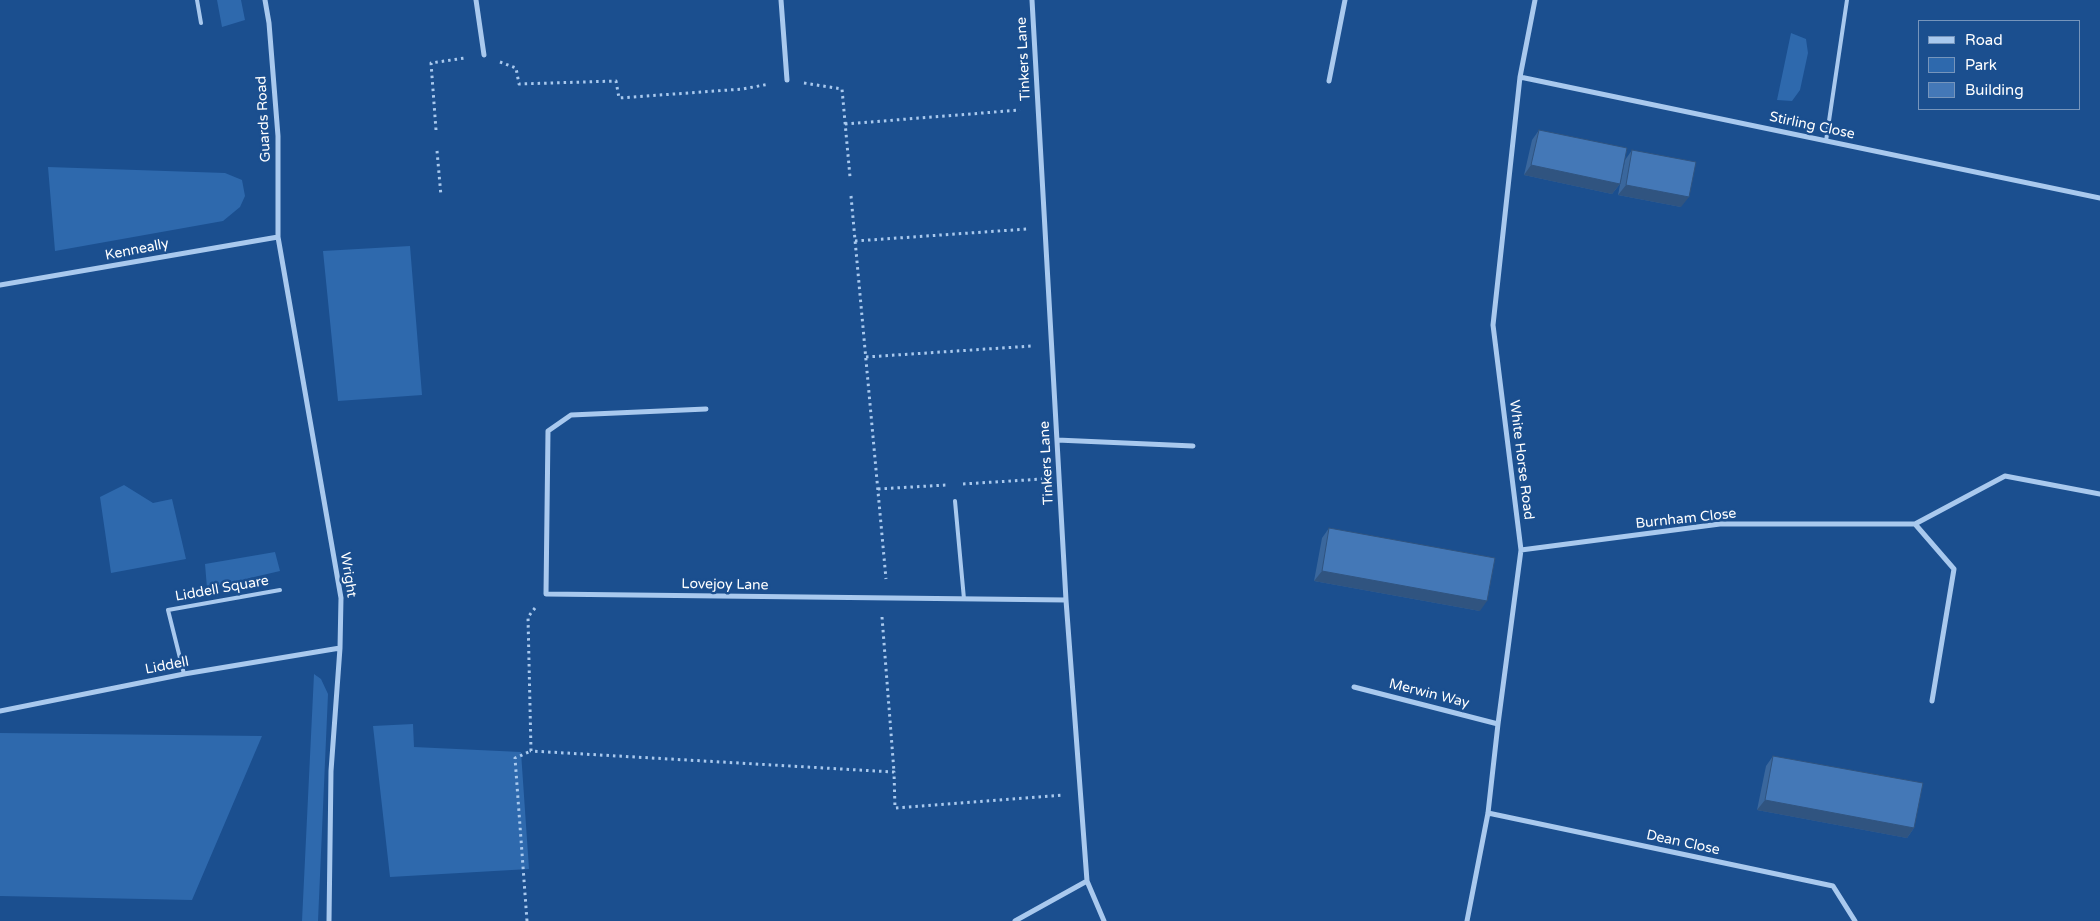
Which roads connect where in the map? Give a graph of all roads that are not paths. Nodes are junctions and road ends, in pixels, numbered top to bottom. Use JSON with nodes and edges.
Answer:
{"nodes":[{"id":1,"x":197,"y":0,"type":"edge"},
{"id":2,"x":265,"y":0,"type":"edge"},
{"id":3,"x":476,"y":0,"type":"edge"},
{"id":4,"x":781,"y":0,"type":"edge"},
{"id":5,"x":1032,"y":0,"type":"edge"},
{"id":6,"x":1345,"y":0,"type":"edge"},
{"id":7,"x":1535,"y":0,"type":"edge"},
{"id":8,"x":1848,"y":0,"type":"edge"},
{"id":9,"x":201,"y":23,"type":"dead end"},
{"id":10,"x":484,"y":56,"type":"road end"},
{"id":11,"x":1520,"y":77,"type":"junction"},
{"id":12,"x":787,"y":80,"type":"road end"},
{"id":13,"x":1329,"y":81,"type":"dead end"},
{"id":14,"x":1826,"y":141,"type":"junction"},
{"id":15,"x":2100,"y":198,"type":"edge"},
{"id":16,"x":278,"y":237,"type":"junction"},
{"id":17,"x":0,"y":285,"type":"edge"},
{"id":18,"x":706,"y":410,"type":"dead end"},
{"id":19,"x":1057,"y":440,"type":"junction"},
{"id":20,"x":1193,"y":446,"type":"dead end"},
{"id":21,"x":2100,"y":494,"type":"edge"},
{"id":22,"x":955,"y":501,"type":"dead end"},
{"id":23,"x":1915,"y":524,"type":"junction"},
{"id":24,"x":1521,"y":550,"type":"junction"},
{"id":25,"x":280,"y":590,"type":"dead end"},
{"id":26,"x":964,"y":598,"type":"junction"},
{"id":27,"x":1066,"y":600,"type":"junction"},
{"id":28,"x":340,"y":648,"type":"junction"},
{"id":29,"x":184,"y":674,"type":"junction"},
{"id":30,"x":1354,"y":687,"type":"dead end"},
{"id":31,"x":1932,"y":701,"type":"dead end"},
{"id":32,"x":0,"y":711,"type":"edge"},
{"id":33,"x":1498,"y":724,"type":"junction"},
{"id":34,"x":1488,"y":813,"type":"junction"},
{"id":35,"x":1087,"y":881,"type":"junction"},
{"id":36,"x":329,"y":921,"type":"edge"},
{"id":37,"x":1015,"y":921,"type":"edge"},
{"id":38,"x":1104,"y":921,"type":"edge"},
{"id":39,"x":1467,"y":921,"type":"edge"},
{"id":40,"x":1855,"y":921,"type":"edge"}],
"edges":[{"from":1,"to":9,"type":"lane"},
{"from":2,"to":16,"type":"street","name":"Guards Road"},
{"from":3,"to":10,"type":"street"},
{"from":4,"to":12,"type":"street"},
{"from":5,"to":19,"type":"street","name":"Tinkers Lane"},
{"from":6,"to":13,"type":"street"},
{"from":7,"to":11,"type":"street","name":"White Horse Road"},
{"from":8,"to":14,"type":"lane"},
{"from":11,"to":14,"type":"street","name":"Stirling Close"},
{"from":11,"to":24,"type":"street","name":"White Horse Road"},
{"from":14,"to":15,"type":"street","name":"Stirling Close"},
{"from":16,"to":17,"type":"street","name":"Kenneally"},
{"from":16,"to":28,"type":"street","name":"Wright"},
{"from":18,"to":26,"type":"street","name":"Lovejoy Lane"},
{"from":19,"to":20,"type":"street"},
{"from":19,"to":27,"type":"street","name":"Tinkers Lane"},
{"from":21,"to":23,"type":"street","name":"Burnham Close"},
{"from":22,"to":26,"type":"lane"},
{"from":23,"to":24,"type":"street","name":"Burnham Close"},
{"from":23,"to":31,"type":"street"},
{"from":24,"to":33,"type":"street","name":"White Horse Road"},
{"from":25,"to":29,"type":"lane","name":"Liddell Square"},
{"from":26,"to":27,"type":"street","name":"Lovejoy Lane"},
{"from":27,"to":35,"type":"street","name":"Tinkers Lane"},
{"from":28,"to":29,"type":"street","name":"Liddell"},
{"from":28,"to":36,"type":"street","name":"Wright"},
{"from":29,"to":32,"type":"street","name":"Liddell"},
{"from":30,"to":33,"type":"street","name":"Merwin Way"},
{"from":33,"to":34,"type":"street","name":"White Horse Road"},
{"from":34,"to":39,"type":"street","name":"White Horse Road"},
{"from":34,"to":40,"type":"street","name":"Dean Close"},
{"from":35,"to":37,"type":"street"},
{"from":35,"to":38,"type":"street","name":"Tinkers Lane"}]}
